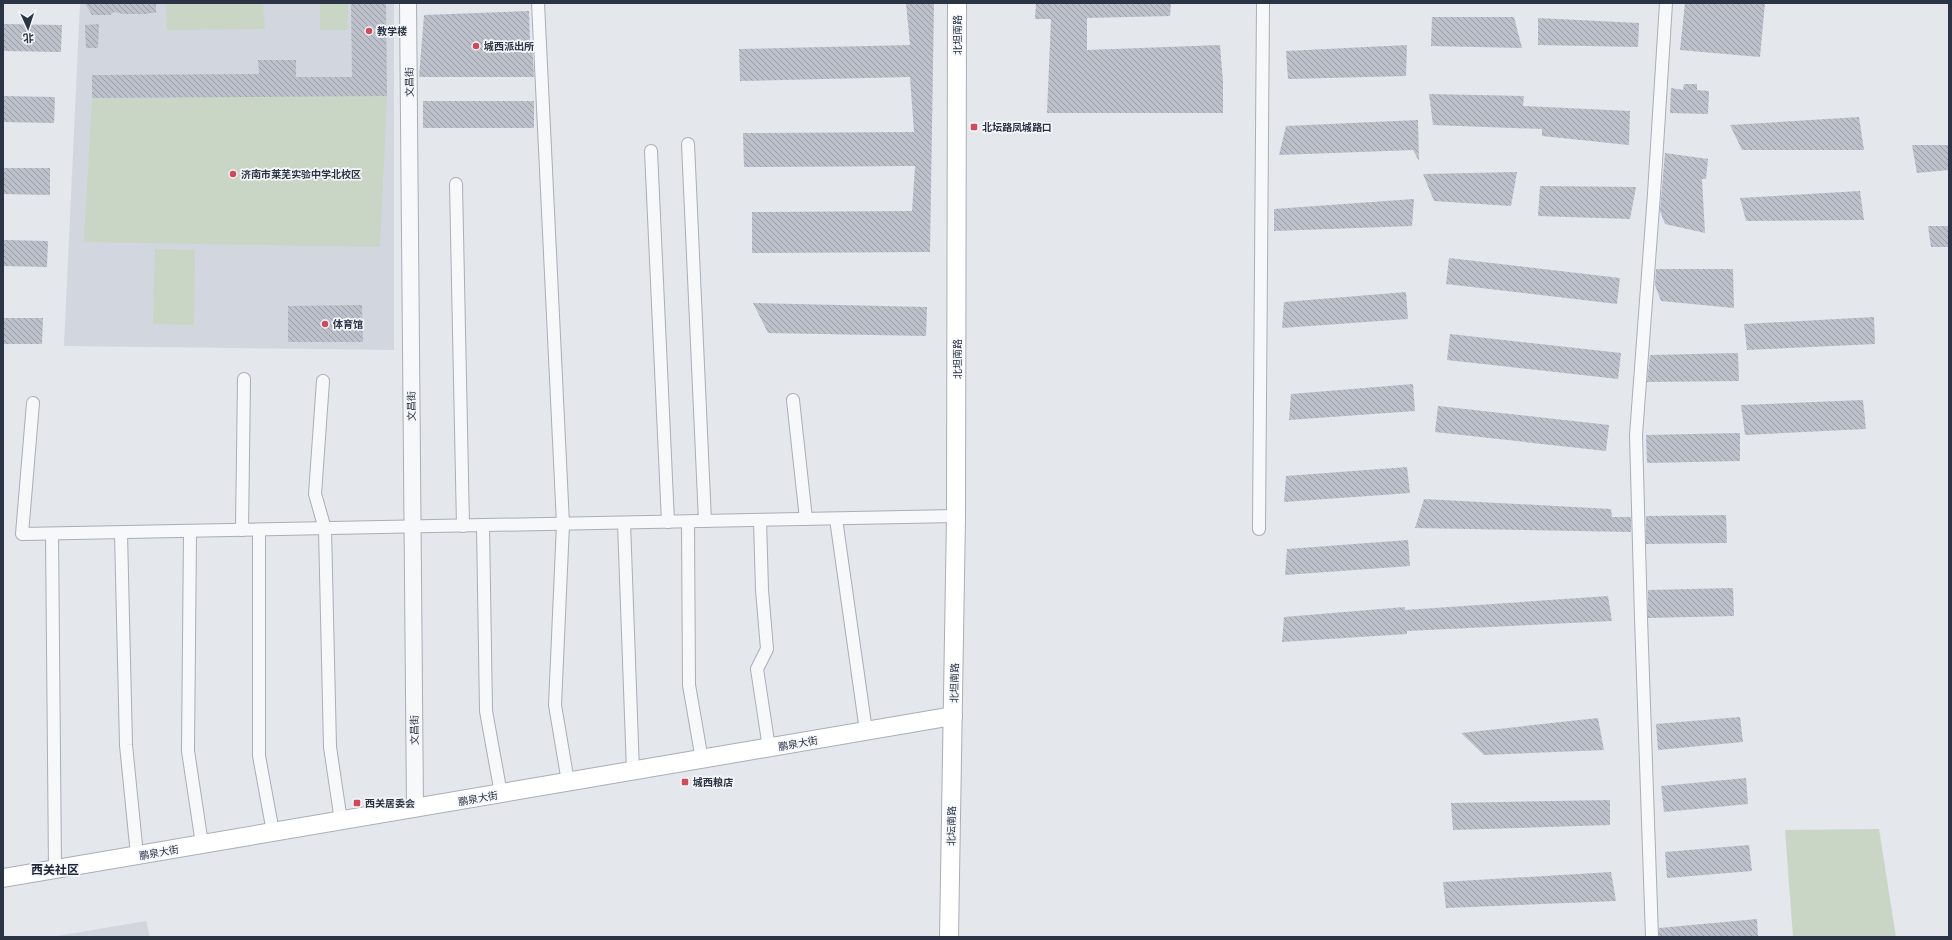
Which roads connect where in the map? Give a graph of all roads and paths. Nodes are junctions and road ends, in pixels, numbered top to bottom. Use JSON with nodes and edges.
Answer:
{"nodes":[{"id":1,"x":408,"y":3,"type":"edge"},
{"id":2,"x":538,"y":3,"type":"edge"},
{"id":3,"x":957,"y":3,"type":"edge"},
{"id":4,"x":1263,"y":3,"type":"edge"},
{"id":5,"x":1666,"y":3,"type":"edge"},
{"id":6,"x":688,"y":144,"type":"dead end"},
{"id":7,"x":651,"y":152,"type":"dead end"},
{"id":8,"x":456,"y":184,"type":"dead end"},
{"id":9,"x":244,"y":379,"type":"dead end"},
{"id":10,"x":324,"y":381,"type":"dead end"},
{"id":11,"x":793,"y":400,"type":"dead end"},
{"id":12,"x":33,"y":403,"type":"dead end"},
{"id":13,"x":956,"y":516,"type":"junction"},
{"id":14,"x":836,"y":519,"type":"junction"},
{"id":15,"x":760,"y":520,"type":"junction"},
{"id":16,"x":806,"y":520,"type":"junction"},
{"id":17,"x":705,"y":521,"type":"junction"},
{"id":18,"x":668,"y":522,"type":"junction"},
{"id":19,"x":688,"y":522,"type":"junction"},
{"id":20,"x":624,"y":523,"type":"junction"},
{"id":21,"x":563,"y":524,"type":"junction"},
{"id":22,"x":462,"y":526,"type":"junction"},
{"id":23,"x":483,"y":526,"type":"junction"},
{"id":24,"x":325,"y":529,"type":"junction"},
{"id":25,"x":1259,"y":529,"type":"dead end"},
{"id":26,"x":242,"y":530,"type":"junction"},
{"id":27,"x":259,"y":530,"type":"junction"},
{"id":28,"x":190,"y":531,"type":"junction"},
{"id":29,"x":121,"y":532,"type":"junction"},
{"id":30,"x":52,"y":534,"type":"junction"},
{"id":31,"x":953,"y":716,"type":"junction"},
{"id":32,"x":866,"y":732,"type":"junction"},
{"id":33,"x":769,"y":748,"type":"junction"},
{"id":34,"x":702,"y":760,"type":"junction"},
{"id":35,"x":633,"y":771,"type":"junction"},
{"id":36,"x":568,"y":782,"type":"junction"},
{"id":37,"x":501,"y":794,"type":"junction"},
{"id":38,"x":415,"y":808,"type":"junction"},
{"id":39,"x":341,"y":821,"type":"junction"},
{"id":40,"x":272,"y":832,"type":"junction"},
{"id":41,"x":202,"y":844,"type":"junction"},
{"id":42,"x":137,"y":856,"type":"junction"},
{"id":43,"x":55,"y":869,"type":"junction"},
{"id":44,"x":3,"y":878,"type":"edge"},
{"id":45,"x":949,"y":937,"type":"edge"},
{"id":46,"x":1652,"y":937,"type":"edge"}],
"edges":[{"from":1,"to":38,"type":"street","name":"文昌街"},
{"from":2,"to":21,"type":"street"},
{"from":3,"to":13,"type":"main road","name":"北坦南路"},
{"from":4,"to":25,"type":"street"},
{"from":5,"to":46,"type":"street"},
{"from":6,"to":17,"type":"street"},
{"from":7,"to":18,"type":"street"},
{"from":8,"to":22,"type":"street"},
{"from":9,"to":26,"type":"street"},
{"from":10,"to":24,"type":"street"},
{"from":11,"to":16,"type":"street"},
{"from":12,"to":30,"type":"street"},
{"from":13,"to":14,"type":"street"},
{"from":13,"to":31,"type":"main road","name":"北坦南路"},
{"from":14,"to":16,"type":"street"},
{"from":14,"to":32,"type":"street"},
{"from":15,"to":16,"type":"street"},
{"from":15,"to":17,"type":"street"},
{"from":15,"to":33,"type":"street"},
{"from":17,"to":19,"type":"street"},
{"from":18,"to":19,"type":"street"},
{"from":18,"to":20,"type":"street"},
{"from":19,"to":34,"type":"street"},
{"from":20,"to":21,"type":"street"},
{"from":20,"to":35,"type":"street"},
{"from":21,"to":23,"type":"street"},
{"from":21,"to":36,"type":"street"},
{"from":22,"to":23,"type":"street"},
{"from":22,"to":24,"type":"street"},
{"from":23,"to":37,"type":"street"},
{"from":24,"to":27,"type":"street"},
{"from":24,"to":39,"type":"street"},
{"from":26,"to":27,"type":"street"},
{"from":26,"to":28,"type":"street"},
{"from":27,"to":40,"type":"street"},
{"from":28,"to":29,"type":"street"},
{"from":28,"to":41,"type":"street"},
{"from":29,"to":30,"type":"street"},
{"from":29,"to":42,"type":"street"},
{"from":30,"to":43,"type":"street"},
{"from":31,"to":32,"type":"main road","name":"鹏泉大街"},
{"from":31,"to":45,"type":"main road","name":"北坛南路"},
{"from":32,"to":33,"type":"main road","name":"鹏泉大街"},
{"from":33,"to":34,"type":"main road","name":"鹏泉大街"},
{"from":34,"to":35,"type":"main road","name":"鹏泉大街"},
{"from":35,"to":36,"type":"main road","name":"鹏泉大街"},
{"from":36,"to":37,"type":"main road","name":"鹏泉大街"},
{"from":37,"to":38,"type":"main road","name":"鹏泉大街"},
{"from":38,"to":39,"type":"main road","name":"鹏泉大街"},
{"from":39,"to":40,"type":"main road","name":"鹏泉大街"},
{"from":40,"to":41,"type":"main road","name":"鹏泉大街"},
{"from":41,"to":42,"type":"main road","name":"鹏泉大街"},
{"from":42,"to":43,"type":"main road","name":"鹏泉大街"},
{"from":43,"to":44,"type":"main road","name":"鹏泉大街"}]}
